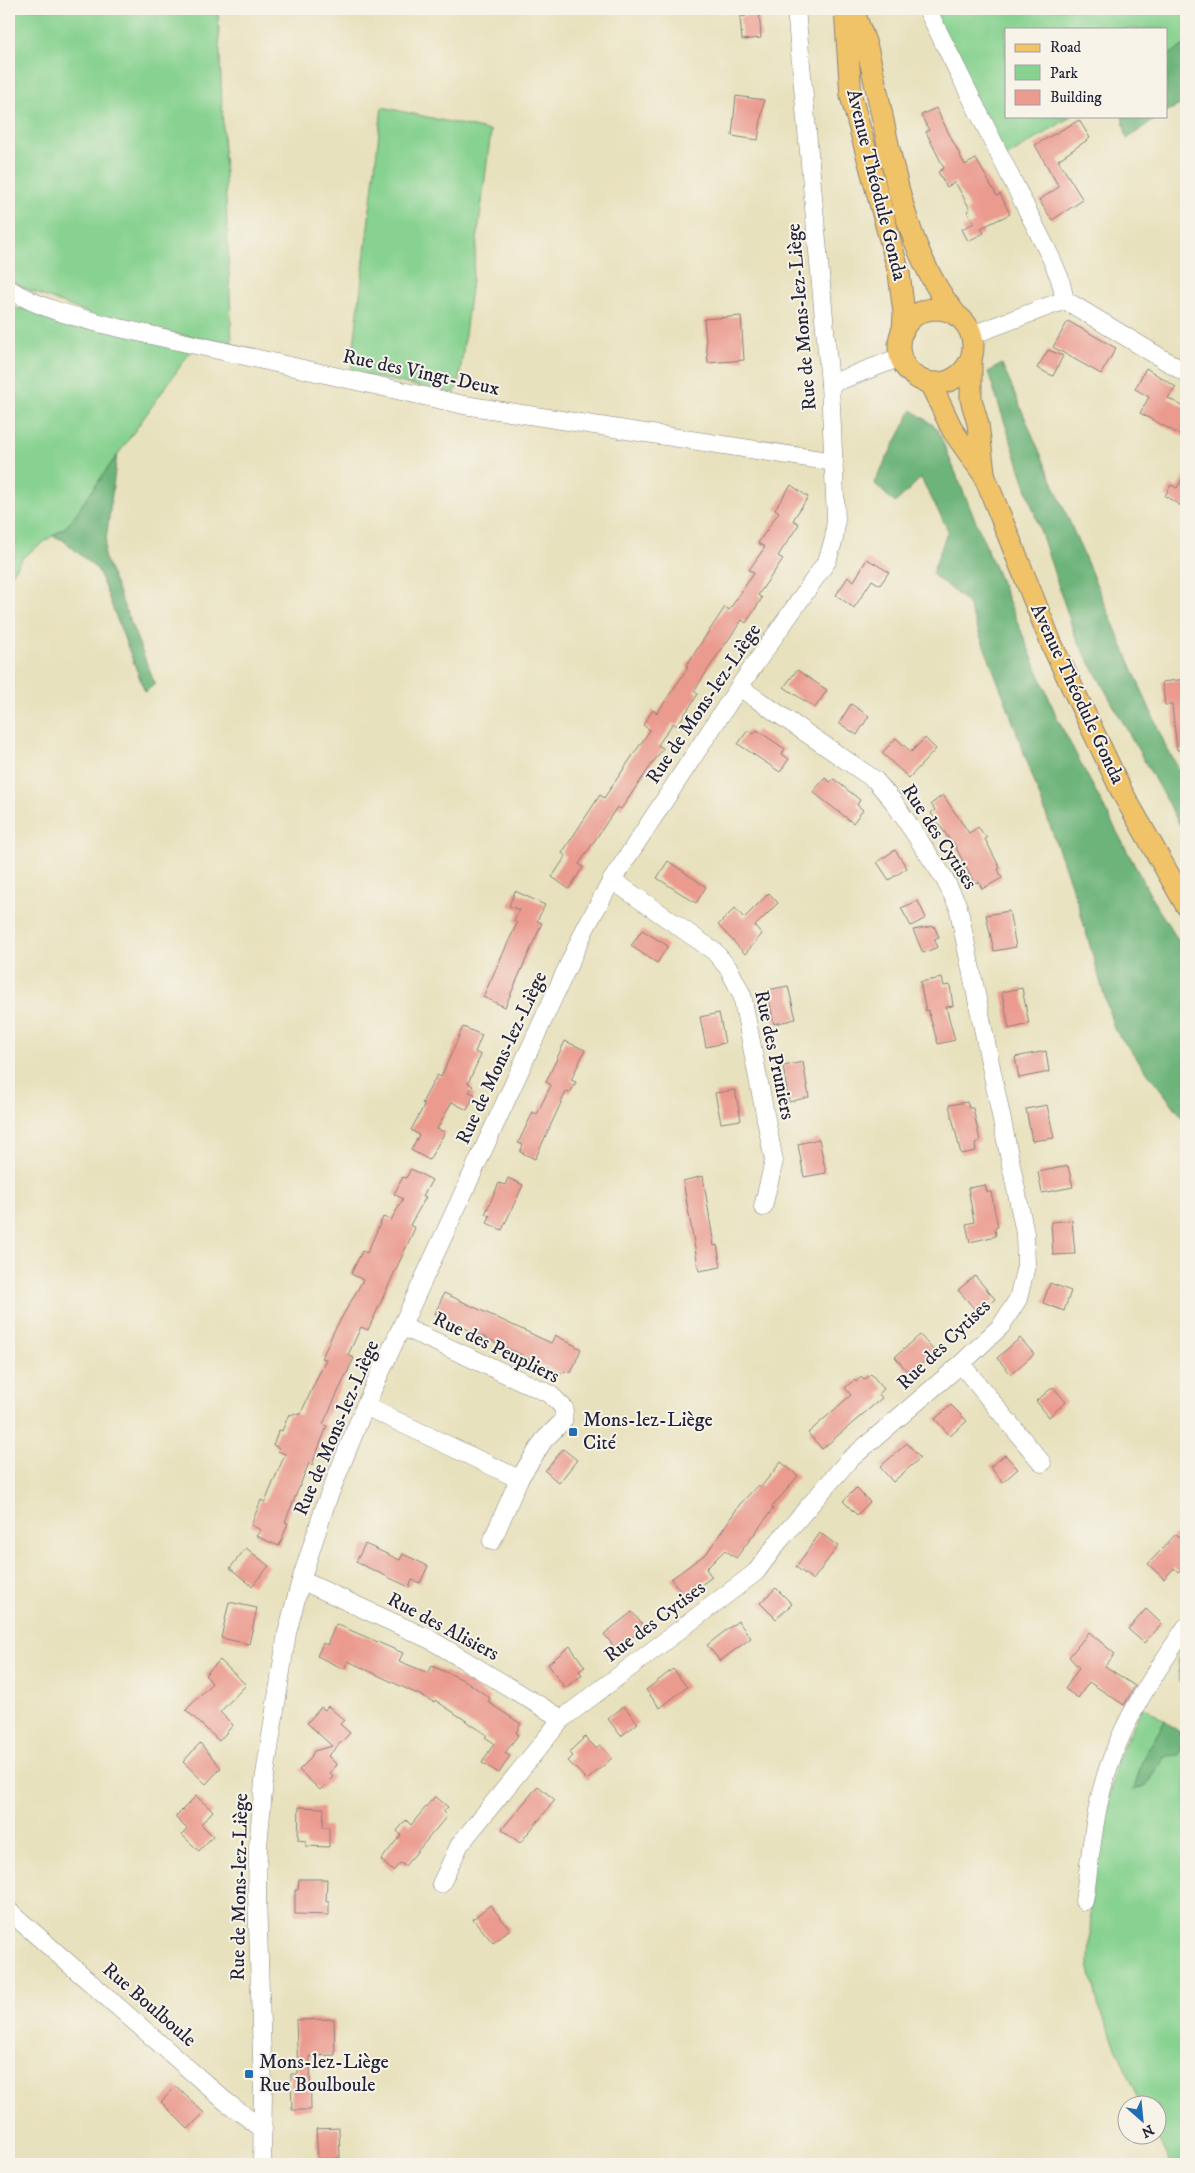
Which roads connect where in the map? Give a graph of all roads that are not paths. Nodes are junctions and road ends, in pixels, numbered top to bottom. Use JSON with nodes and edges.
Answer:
{"nodes":[{"id":1,"x":796,"y":9,"type":"edge"},
{"id":2,"x":845,"y":9,"type":"edge"},
{"id":3,"x":853,"y":9,"type":"edge"},
{"id":4,"x":926,"y":9,"type":"edge"},
{"id":5,"x":9,"y":289,"type":"edge"},
{"id":6,"x":1065,"y":300,"type":"junction"},
{"id":7,"x":957,"y":316,"type":"junction"},
{"id":8,"x":903,"y":330,"type":"junction"},
{"id":9,"x":972,"y":335,"type":"junction"},
{"id":10,"x":901,"y":357,"type":"junction"},
{"id":11,"x":971,"y":359,"type":"junction"},
{"id":12,"x":1186,"y":373,"type":"edge"},
{"id":13,"x":930,"y":383,"type":"junction"},
{"id":14,"x":830,"y":384,"type":"junction"},
{"id":15,"x":834,"y":462,"type":"junction"},
{"id":16,"x":984,"y":475,"type":"junction"},
{"id":17,"x":739,"y":687,"type":"junction"},
{"id":18,"x":612,"y":880,"type":"junction"},
{"id":19,"x":1186,"y":905,"type":"edge"},
{"id":20,"x":763,"y":1207,"type":"dead end"},
{"id":21,"x":403,"y":1326,"type":"junction"},
{"id":22,"x":961,"y":1364,"type":"junction"},
{"id":23,"x":365,"y":1406,"type":"junction"},
{"id":24,"x":1042,"y":1463,"type":"dead end"},
{"id":25,"x":519,"y":1479,"type":"junction"},
{"id":26,"x":492,"y":1541,"type":"dead end"},
{"id":27,"x":301,"y":1580,"type":"junction"},
{"id":28,"x":1186,"y":1628,"type":"edge"},
{"id":29,"x":562,"y":1719,"type":"junction"},
{"id":30,"x":441,"y":1884,"type":"dead end"},
{"id":31,"x":1084,"y":1901,"type":"dead end"},
{"id":32,"x":9,"y":1911,"type":"edge"},
{"id":33,"x":262,"y":2129,"type":"junction"},
{"id":34,"x":262,"y":2164,"type":"edge"}],
"edges":[{"from":1,"to":14,"type":"street","name":"Rue de Mons-lez-Liège"},
{"from":2,"to":8,"type":"main road","name":"Avenue Théodule Gonda"},
{"from":3,"to":7,"type":"main road","name":"Avenue Théodule Gonda"},
{"from":4,"to":6,"type":"street"},
{"from":5,"to":15,"type":"street","name":"Rue des Vingt-Deux"},
{"from":6,"to":9,"type":"street"},
{"from":6,"to":12,"type":"street"},
{"from":7,"to":8,"type":"main road"},
{"from":7,"to":9,"type":"main road"},
{"from":8,"to":10,"type":"main road"},
{"from":9,"to":11,"type":"main road"},
{"from":10,"to":13,"type":"main road"},
{"from":10,"to":14,"type":"street"},
{"from":11,"to":13,"type":"main road"},
{"from":11,"to":16,"type":"main road","name":"Avenue Théodule Gonda"},
{"from":13,"to":16,"type":"main road","name":"Avenue Théodule Gonda"},
{"from":14,"to":15,"type":"street","name":"Rue de Mons-lez-Liège"},
{"from":15,"to":17,"type":"street","name":"Rue de Mons-lez-Liège"},
{"from":16,"to":19,"type":"main road","name":"Avenue Théodule Gonda"},
{"from":17,"to":18,"type":"street","name":"Rue de Mons-lez-Liège"},
{"from":17,"to":22,"type":"street","name":"Rue des Cytises"},
{"from":18,"to":20,"type":"street","name":"Rue des Pruniers"},
{"from":18,"to":21,"type":"street","name":"Rue de Mons-lez-Liège"},
{"from":21,"to":23,"type":"street","name":"Rue de Mons-lez-Liège"},
{"from":21,"to":25,"type":"street","name":"Rue des Peupliers"},
{"from":22,"to":24,"type":"street"},
{"from":22,"to":29,"type":"street","name":"Rue des Cytises"},
{"from":23,"to":25,"type":"street"},
{"from":23,"to":27,"type":"street","name":"Rue de Mons-lez-Liège"},
{"from":25,"to":26,"type":"street","name":"Rue des Peupliers"},
{"from":27,"to":29,"type":"street","name":"Rue des Alisiers"},
{"from":27,"to":33,"type":"street","name":"Rue de Mons-lez-Liège"},
{"from":28,"to":31,"type":"street"},
{"from":29,"to":30,"type":"street","name":"Rue des Cytises"},
{"from":32,"to":33,"type":"street","name":"Rue Boulboule"},
{"from":33,"to":34,"type":"street","name":"Rue de Mons-lez-Liège"}]}
